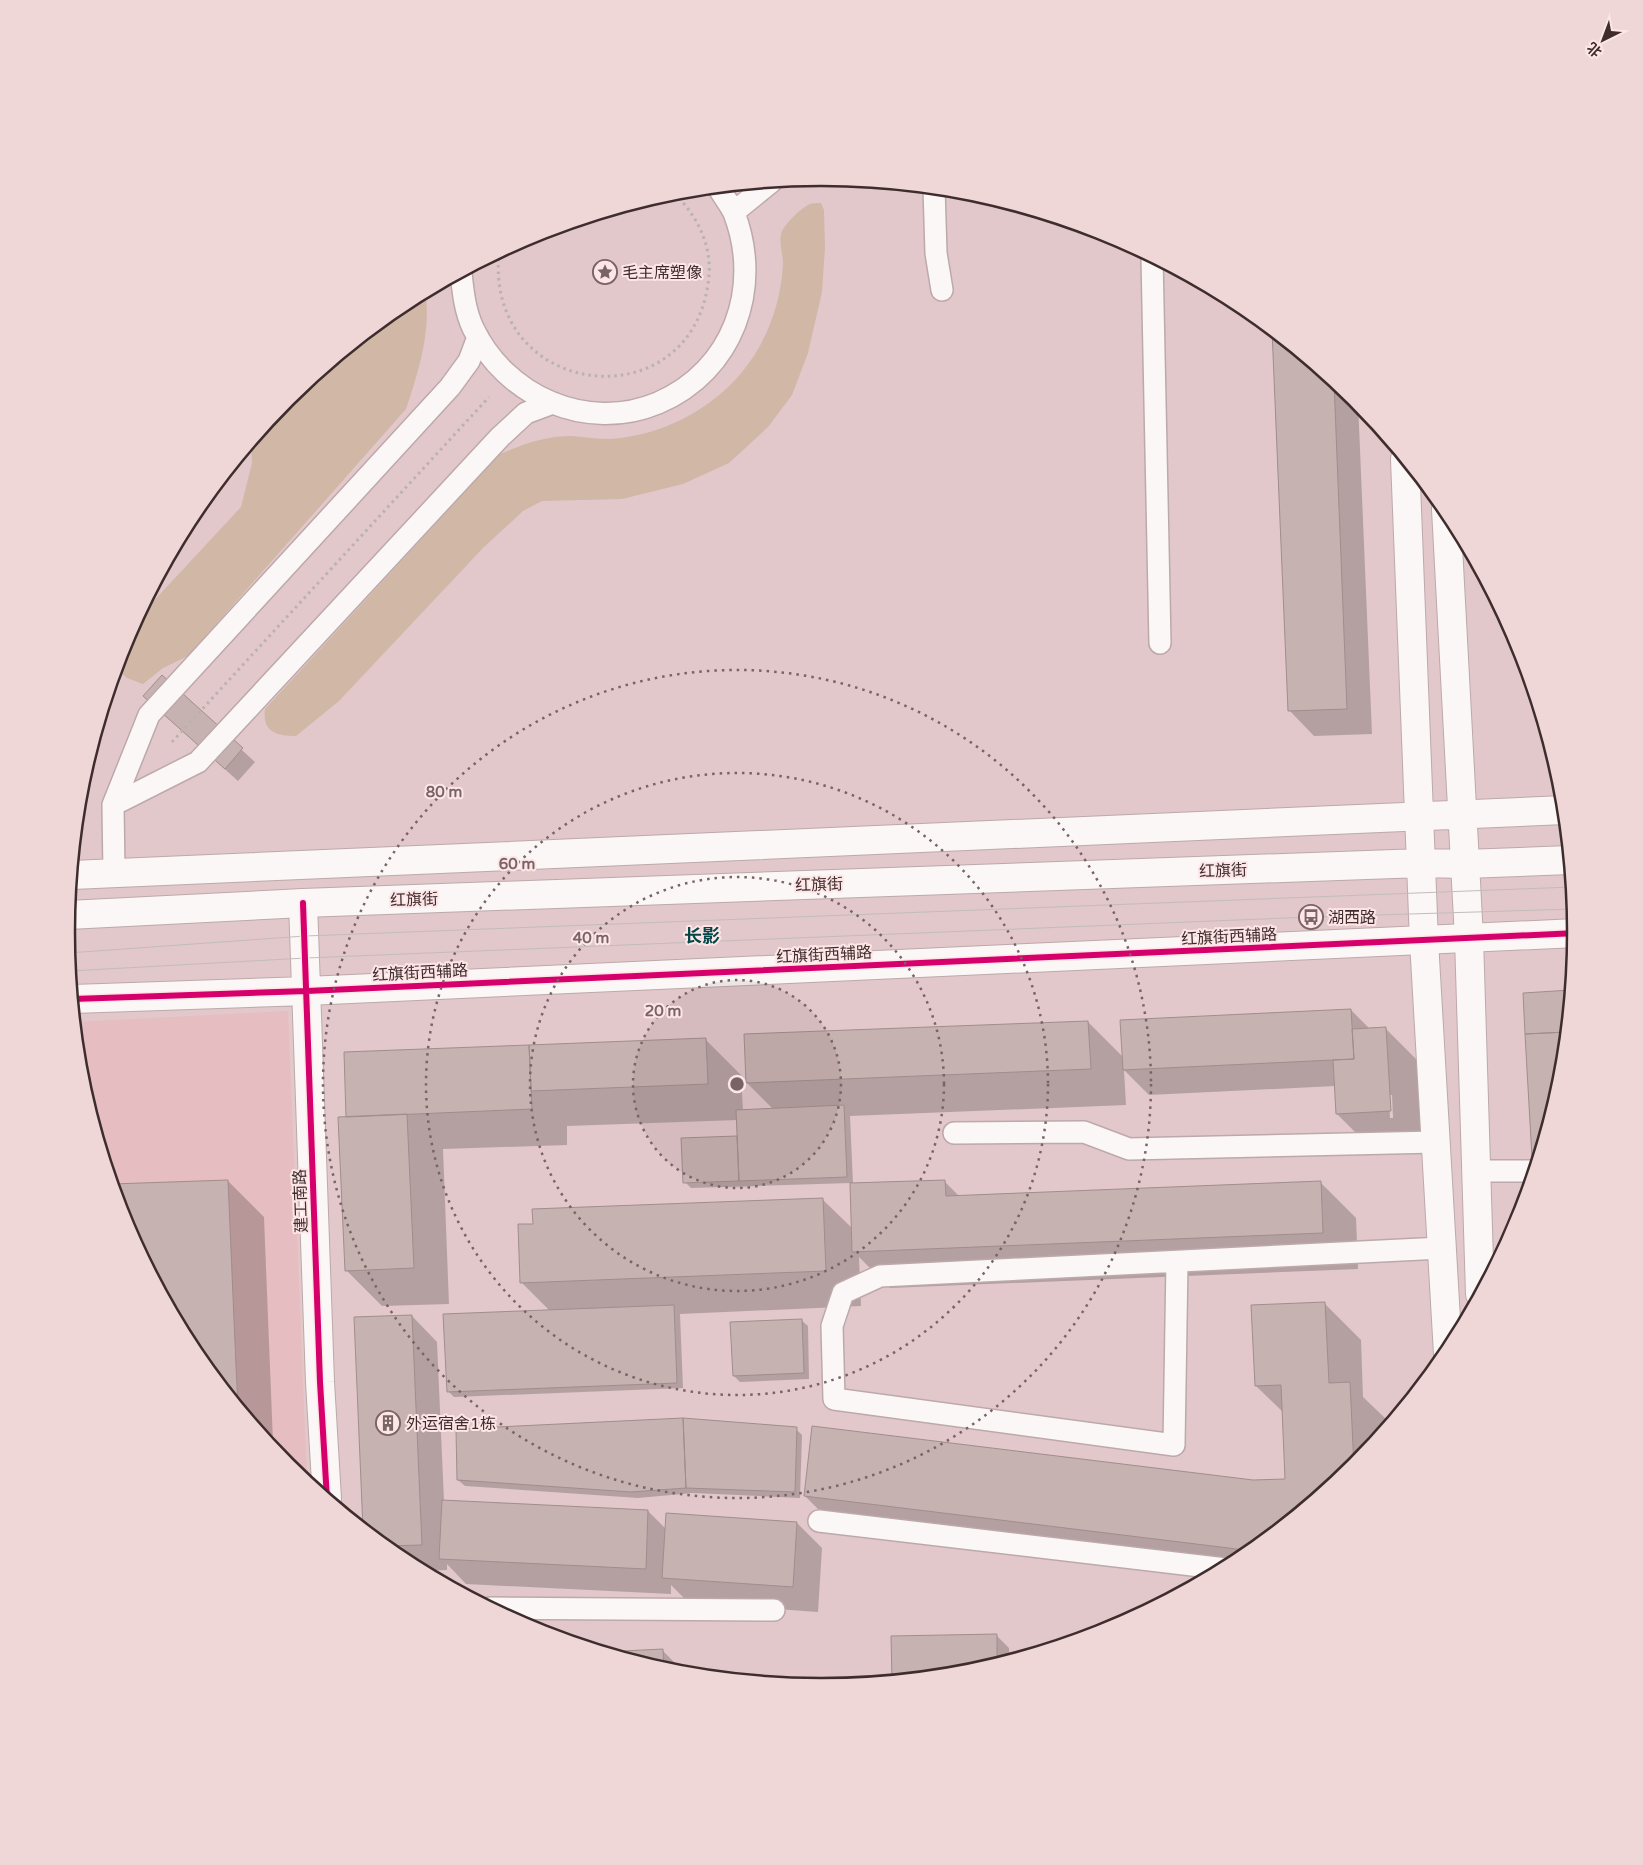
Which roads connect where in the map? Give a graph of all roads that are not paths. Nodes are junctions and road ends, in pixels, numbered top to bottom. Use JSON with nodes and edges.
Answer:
{"nodes":[{"id":1,"x":763,"y":189,"type":"edge"},
{"id":2,"x":721,"y":192,"type":"edge"},
{"id":3,"x":934,"y":195,"type":"edge"},
{"id":4,"x":734,"y":212,"type":"junction"},
{"id":5,"x":1152,"y":263,"type":"edge"},
{"id":6,"x":462,"y":279,"type":"edge"},
{"id":7,"x":942,"y":290,"type":"dead end"},
{"id":8,"x":478,"y":337,"type":"junction"},
{"id":9,"x":553,"y":403,"type":"junction"},
{"id":10,"x":1405,"y":467,"type":"edge"},
{"id":11,"x":1447,"y":526,"type":"edge"},
{"id":12,"x":1160,"y":644,"type":"dead end"},
{"id":13,"x":114,"y":804,"type":"junction"},
{"id":14,"x":1558,"y":810,"type":"edge"},
{"id":15,"x":1462,"y":814,"type":"junction"},
{"id":16,"x":1420,"y":816,"type":"junction"},
{"id":17,"x":1564,"y":860,"type":"edge"},
{"id":18,"x":1422,"y":863,"type":"junction"},
{"id":19,"x":1465,"y":864,"type":"junction"},
{"id":20,"x":114,"y":873,"type":"junction"},
{"id":21,"x":78,"y":874,"type":"edge"},
{"id":22,"x":304,"y":903,"type":"junction"},
{"id":23,"x":76,"y":915,"type":"edge"},
{"id":24,"x":1568,"y":933,"type":"edge"},
{"id":25,"x":1468,"y":938,"type":"junction"},
{"id":26,"x":1424,"y":941,"type":"junction"},
{"id":27,"x":307,"y":991,"type":"junction"},
{"id":28,"x":78,"y":999,"type":"edge"},
{"id":29,"x":954,"y":1133,"type":"dead end"},
{"id":30,"x":1436,"y":1142,"type":"junction"},
{"id":31,"x":1476,"y":1171,"type":"junction"},
{"id":32,"x":1528,"y":1171,"type":"edge"},
{"id":33,"x":1442,"y":1248,"type":"junction"},
{"id":34,"x":1177,"y":1262,"type":"junction"},
{"id":35,"x":1480,"y":1284,"type":"edge"},
{"id":36,"x":1447,"y":1339,"type":"edge"},
{"id":37,"x":327,"y":1492,"type":"edge"},
{"id":38,"x":819,"y":1521,"type":"dead end"},
{"id":39,"x":1214,"y":1567,"type":"edge"},
{"id":40,"x":505,"y":1608,"type":"edge"},
{"id":41,"x":774,"y":1610,"type":"dead end"}],
"edges":[{"from":1,"to":4,"type":"lane"},
{"from":2,"to":4,"type":"lane"},
{"from":3,"to":7,"type":"lane"},
{"from":4,"to":9,"type":"lane"},
{"from":5,"to":12,"type":"lane"},
{"from":6,"to":8,"type":"lane"},
{"from":8,"to":9,"type":"lane"},
{"from":8,"to":13,"type":"lane"},
{"from":9,"to":13,"type":"lane"},
{"from":10,"to":16,"type":"main road"},
{"from":11,"to":15,"type":"main road"},
{"from":13,"to":20,"type":"lane"},
{"from":14,"to":15,"type":"main road"},
{"from":15,"to":16,"type":"main road"},
{"from":15,"to":19,"type":"main road"},
{"from":16,"to":18,"type":"main road"},
{"from":16,"to":20,"type":"main road"},
{"from":17,"to":19,"type":"main road","name":"红旗街"},
{"from":18,"to":19,"type":"main road","name":"红旗街"},
{"from":18,"to":22,"type":"main road","name":"红旗街"},
{"from":18,"to":26,"type":"main road"},
{"from":19,"to":25,"type":"main road"},
{"from":20,"to":21,"type":"main road"},
{"from":22,"to":23,"type":"main road","name":"红旗街"},
{"from":22,"to":27,"type":"main road","name":"建工南路"},
{"from":24,"to":25,"type":"main road","name":"红旗街西辅路"},
{"from":25,"to":26,"type":"main road","name":"红旗街西辅路"},
{"from":25,"to":31,"type":"main road"},
{"from":26,"to":27,"type":"main road","name":"红旗街西辅路"},
{"from":26,"to":30,"type":"main road"},
{"from":27,"to":28,"type":"main road","name":"红旗街西辅路"},
{"from":27,"to":37,"type":"main road","name":"建工南路"},
{"from":29,"to":30,"type":"lane"},
{"from":30,"to":33,"type":"main road"},
{"from":31,"to":32,"type":"lane"},
{"from":31,"to":35,"type":"main road"},
{"from":33,"to":34,"type":"lane"},
{"from":33,"to":36,"type":"main road"},
{"from":34,"to":34,"type":"lane"},
{"from":38,"to":39,"type":"lane"},
{"from":40,"to":41,"type":"lane"}]}
